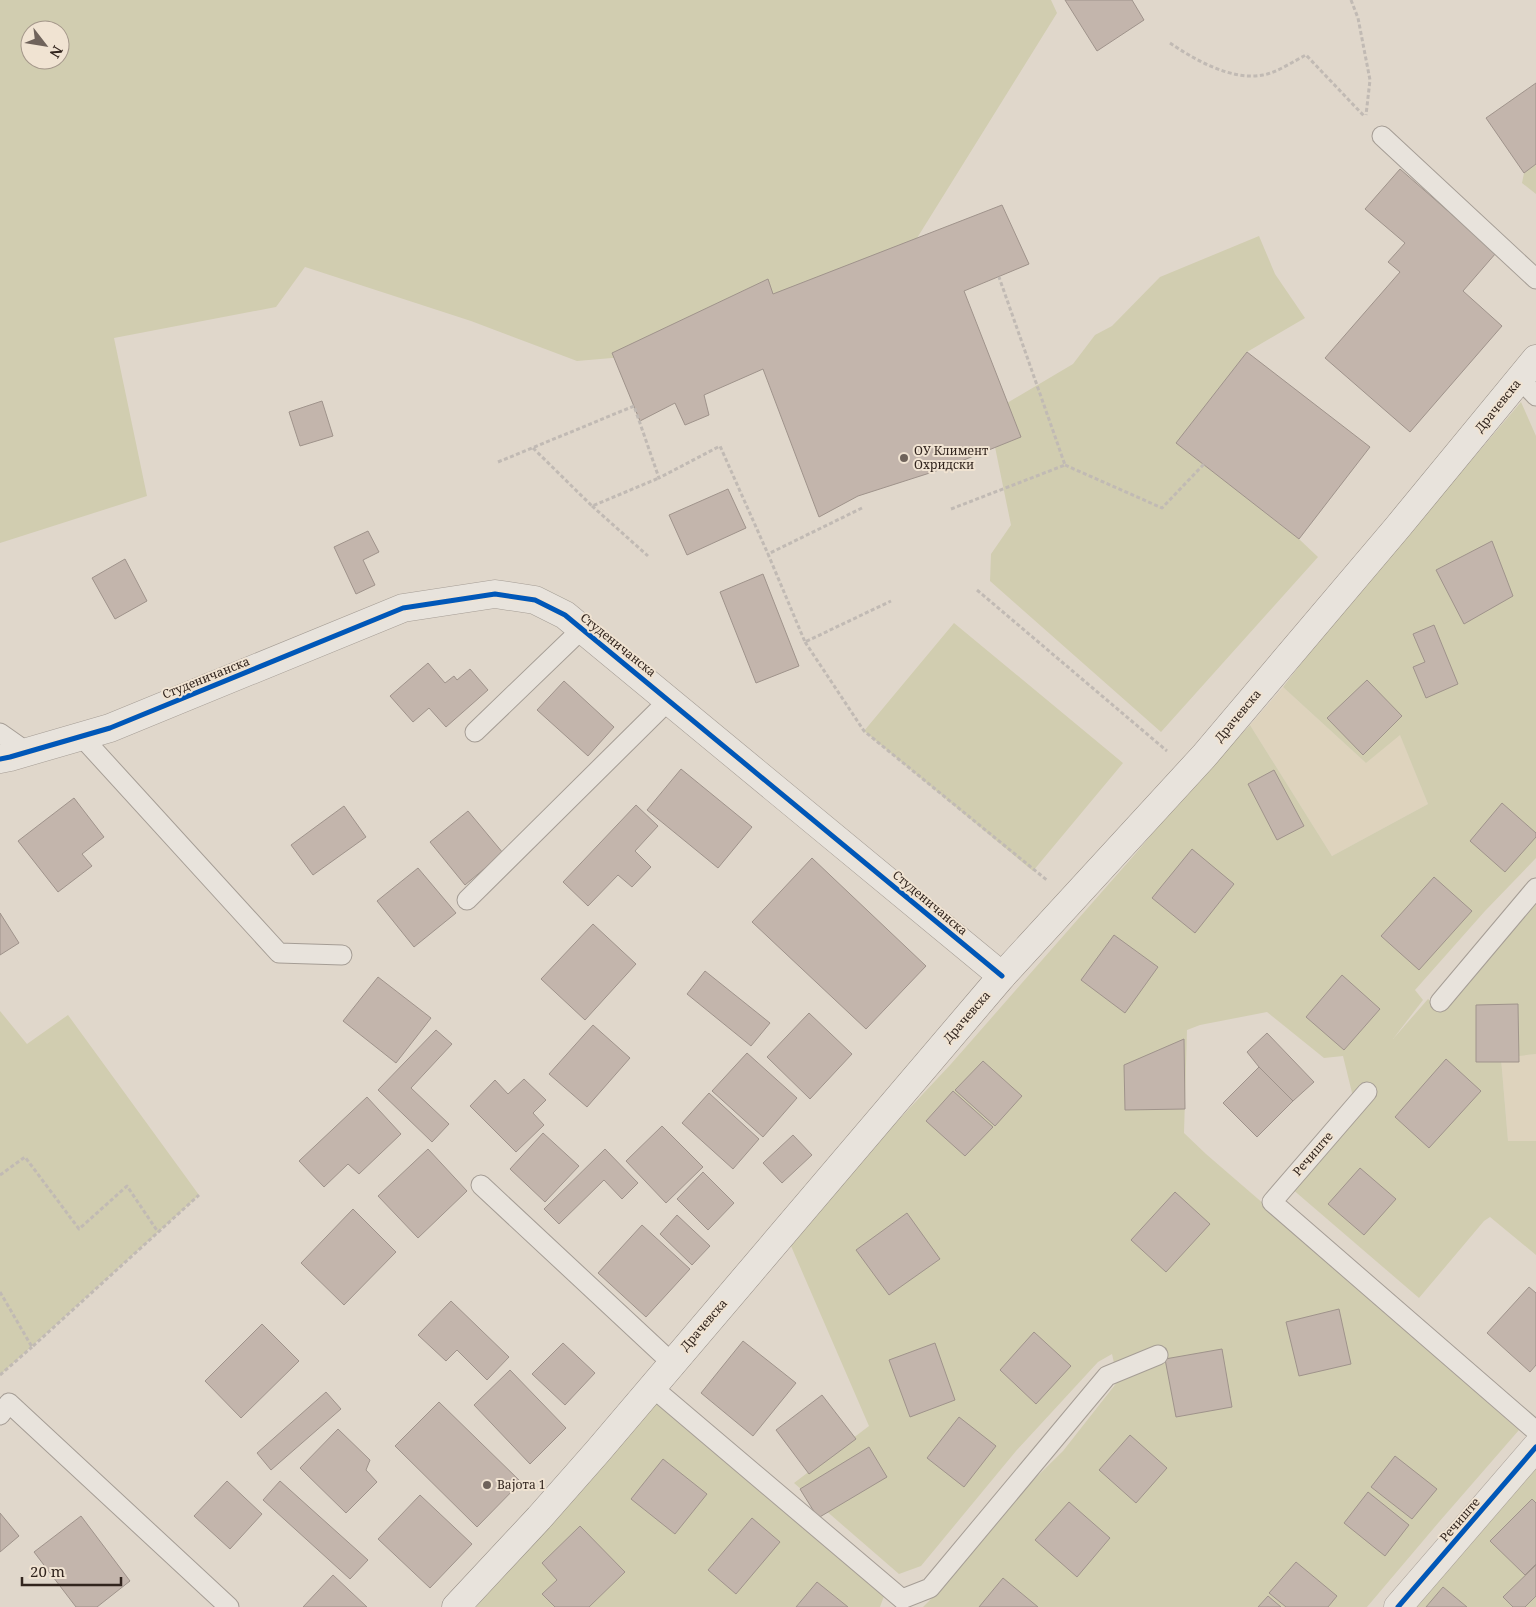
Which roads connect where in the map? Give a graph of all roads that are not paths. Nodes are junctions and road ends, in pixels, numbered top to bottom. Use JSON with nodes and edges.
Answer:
{"nodes":[{"id":1,"x":1382,"y":136,"type":"dead end"},
{"id":2,"x":1536,"y":279,"type":"edge"},
{"id":3,"x":1531,"y":378,"type":"edge"},
{"id":4,"x":582,"y":629,"type":"junction"},
{"id":5,"x":669,"y":700,"type":"junction"},
{"id":6,"x":475,"y":732,"type":"dead end"},
{"id":7,"x":0,"y":733,"type":"edge"},
{"id":8,"x":81,"y":736,"type":"junction"},
{"id":9,"x":27,"y":752,"type":"junction"},
{"id":10,"x":0,"y":759,"type":"edge"},
{"id":11,"x":1536,"y":888,"type":"edge"},
{"id":12,"x":467,"y":900,"type":"dead end"},
{"id":13,"x":342,"y":955,"type":"dead end"},
{"id":14,"x":1002,"y":976,"type":"junction"},
{"id":15,"x":1440,"y":1002,"type":"dead end"},
{"id":16,"x":1367,"y":1092,"type":"dead end"},
{"id":17,"x":481,"y":1185,"type":"dead end"},
{"id":18,"x":1158,"y":1355,"type":"dead end"},
{"id":19,"x":672,"y":1363,"type":"junction"},
{"id":20,"x":652,"y":1386,"type":"junction"},
{"id":21,"x":0,"y":1415,"type":"edge"},
{"id":22,"x":1536,"y":1430,"type":"edge"},
{"id":23,"x":1536,"y":1446,"type":"edge"},
{"id":24,"x":898,"y":1603,"type":"edge"},
{"id":25,"x":229,"y":1607,"type":"edge"},
{"id":26,"x":456,"y":1607,"type":"edge"},
{"id":27,"x":1398,"y":1607,"type":"edge"}],
"edges":[{"from":1,"to":2,"type":"lane"},
{"from":3,"to":14,"type":"main road","name":"Драчевска"},
{"from":4,"to":5,"type":"main road","name":"Студеничанска"},
{"from":4,"to":6,"type":"lane"},
{"from":4,"to":8,"type":"main road","name":"Студеничанска"},
{"from":5,"to":12,"type":"lane"},
{"from":5,"to":14,"type":"main road","name":"Студеничанска"},
{"from":7,"to":9,"type":"lane"},
{"from":8,"to":9,"type":"main road","name":"Студеничанска"},
{"from":8,"to":13,"type":"lane"},
{"from":9,"to":10,"type":"main road","name":"Студеничанска"},
{"from":11,"to":15,"type":"lane"},
{"from":14,"to":19,"type":"main road","name":"Драчевска"},
{"from":16,"to":22,"type":"lane","name":"Речиште"},
{"from":17,"to":19,"type":"lane"},
{"from":18,"to":24,"type":"lane"},
{"from":19,"to":20,"type":"main road","name":"Драчевска"},
{"from":20,"to":24,"type":"lane"},
{"from":20,"to":26,"type":"main road","name":"Драчевска"},
{"from":21,"to":25,"type":"lane"},
{"from":23,"to":27,"type":"main road","name":"Речиште"}]}
